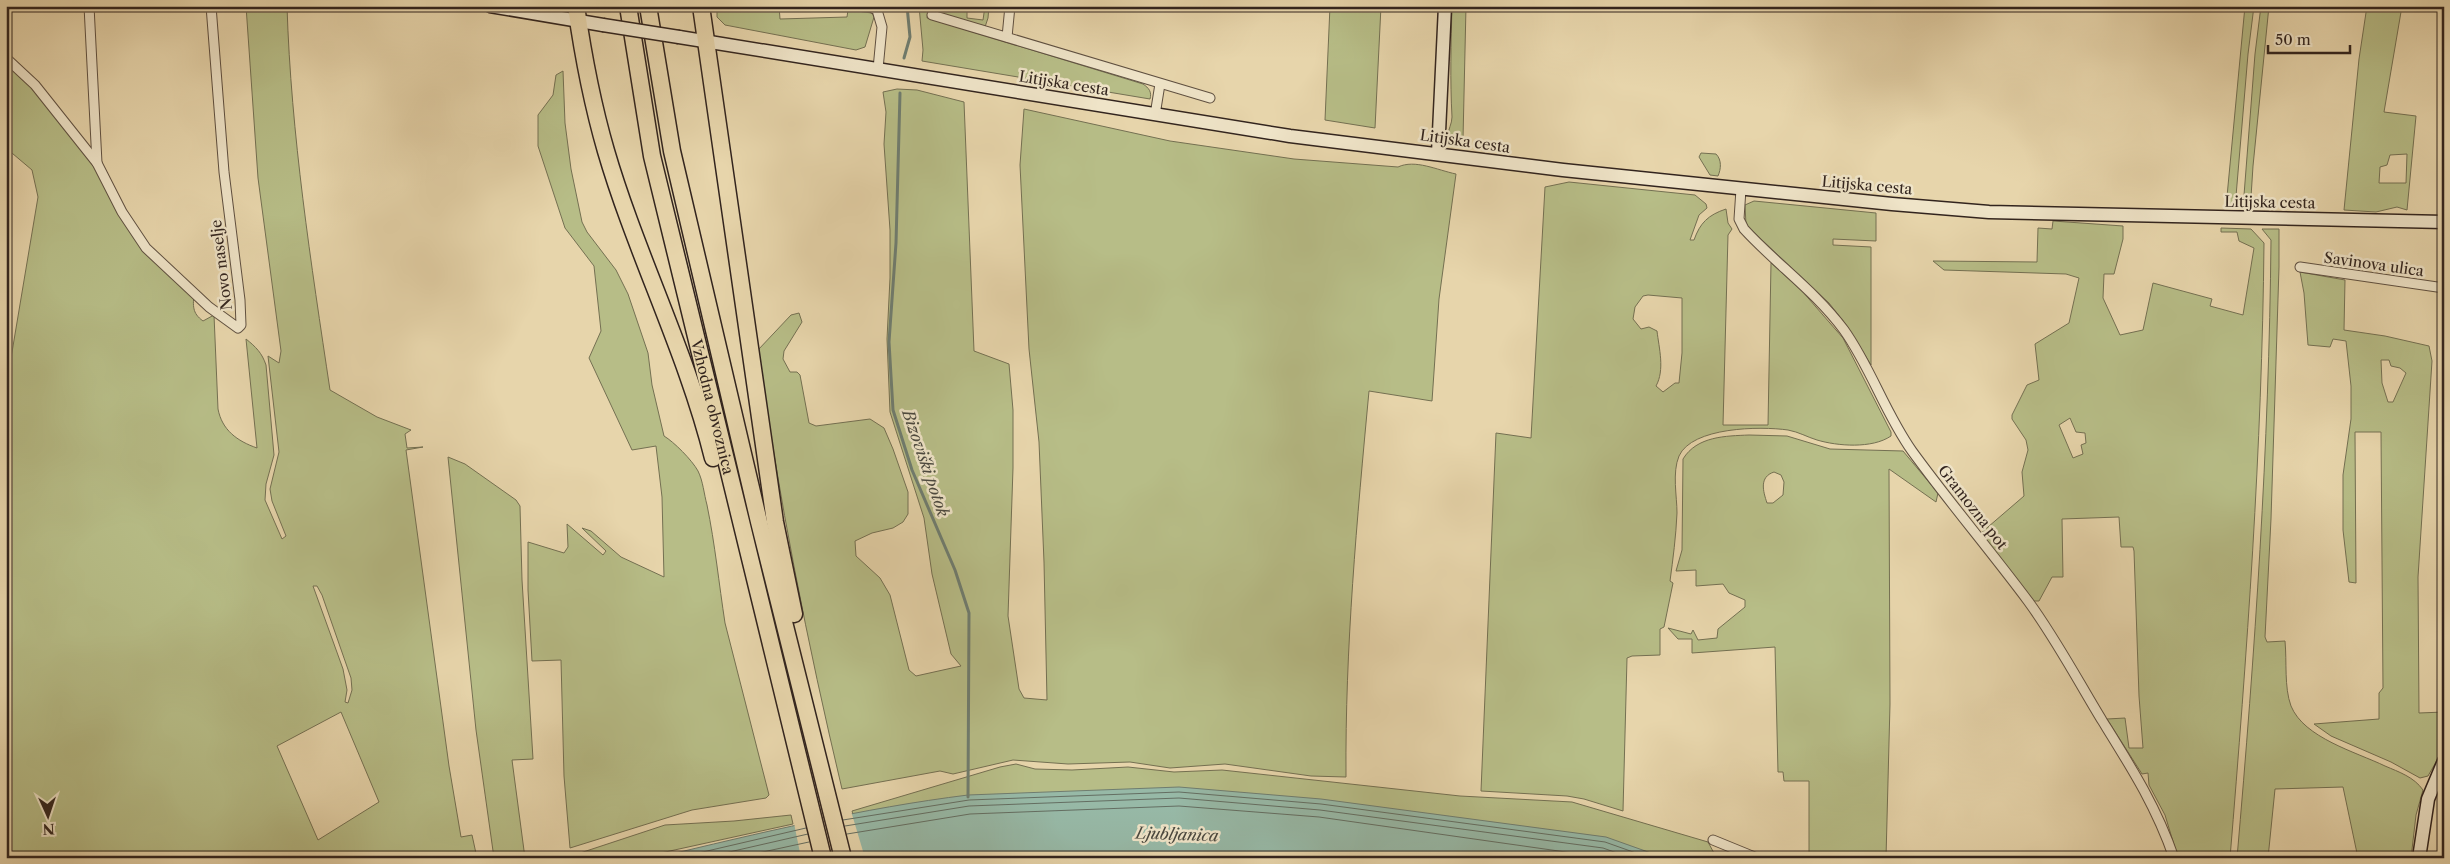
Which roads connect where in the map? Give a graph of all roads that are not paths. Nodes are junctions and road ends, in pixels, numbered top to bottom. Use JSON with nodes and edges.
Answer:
{"nodes":[{"id":1,"x":90,"y":6,"type":"edge"},
{"id":2,"x":211,"y":6,"type":"edge"},
{"id":3,"x":490,"y":6,"type":"edge"},
{"id":4,"x":628,"y":6,"type":"edge"},
{"id":5,"x":648,"y":6,"type":"edge"},
{"id":6,"x":701,"y":6,"type":"edge"},
{"id":7,"x":868,"y":6,"type":"edge"},
{"id":8,"x":1010,"y":6,"type":"edge"},
{"id":9,"x":1445,"y":6,"type":"edge"},
{"id":10,"x":577,"y":14,"type":"edge"},
{"id":11,"x":932,"y":15,"type":"dead end"},
{"id":12,"x":1007,"y":36,"type":"junction"},
{"id":13,"x":707,"y":42,"type":"junction"},
{"id":14,"x":6,"y":58,"type":"edge"},
{"id":15,"x":878,"y":69,"type":"junction"},
{"id":16,"x":1160,"y":84,"type":"junction"},
{"id":17,"x":1210,"y":98,"type":"dead end"},
{"id":18,"x":1155,"y":115,"type":"junction"},
{"id":19,"x":1438,"y":154,"type":"junction"},
{"id":20,"x":97,"y":163,"type":"junction"},
{"id":21,"x":1741,"y":189,"type":"junction"},
{"id":22,"x":2444,"y":222,"type":"edge"},
{"id":23,"x":2300,"y":267,"type":"dead end"},
{"id":24,"x":2444,"y":288,"type":"edge"},
{"id":25,"x":745,"y":540,"type":"junction"},
{"id":26,"x":794,"y":654,"type":"junction"},
{"id":27,"x":2444,"y":761,"type":"edge"},
{"id":28,"x":1713,"y":840,"type":"dead end"},
{"id":29,"x":822,"y":858,"type":"edge"},
{"id":30,"x":843,"y":858,"type":"edge"},
{"id":31,"x":1757,"y":858,"type":"edge"},
{"id":32,"x":2174,"y":858,"type":"edge"},
{"id":33,"x":2419,"y":858,"type":"edge"}],
"edges":[{"from":1,"to":20,"type":"street","name":"Novo naselje"},
{"from":2,"to":20,"type":"street","name":"Novo naselje"},
{"from":3,"to":10,"type":"main road","name":"Litijska cesta"},
{"from":4,"to":25,"type":"highway","name":"Vzhodna obvoznica"},
{"from":5,"to":26,"type":"highway","name":"Vzhodna obvoznica"},
{"from":6,"to":13,"type":"highway"},
{"from":7,"to":15,"type":"street"},
{"from":8,"to":12,"type":"street"},
{"from":9,"to":19,"type":"main road"},
{"from":10,"to":13,"type":"main road","name":"Litijska cesta","bridge":true},
{"from":10,"to":25,"type":"highway"},
{"from":11,"to":12,"type":"street"},
{"from":12,"to":16,"type":"street"},
{"from":13,"to":15,"type":"main road","name":"Litijska cesta"},
{"from":13,"to":26,"type":"highway"},
{"from":14,"to":20,"type":"street","name":"Novo naselje"},
{"from":15,"to":18,"type":"main road","name":"Litijska cesta"},
{"from":16,"to":17,"type":"street"},
{"from":16,"to":18,"type":"street"},
{"from":18,"to":19,"type":"main road","name":"Litijska cesta"},
{"from":19,"to":21,"type":"main road","name":"Litijska cesta"},
{"from":21,"to":22,"type":"main road","name":"Litijska cesta"},
{"from":21,"to":32,"type":"street","name":"Gramozna pot"},
{"from":23,"to":24,"type":"street","name":"Savinova ulica"},
{"from":25,"to":29,"type":"highway","name":"Vzhodna obvoznica"},
{"from":26,"to":30,"type":"highway","name":"Vzhodna obvoznica"},
{"from":27,"to":33,"type":"main road"},
{"from":28,"to":31,"type":"street"}]}
